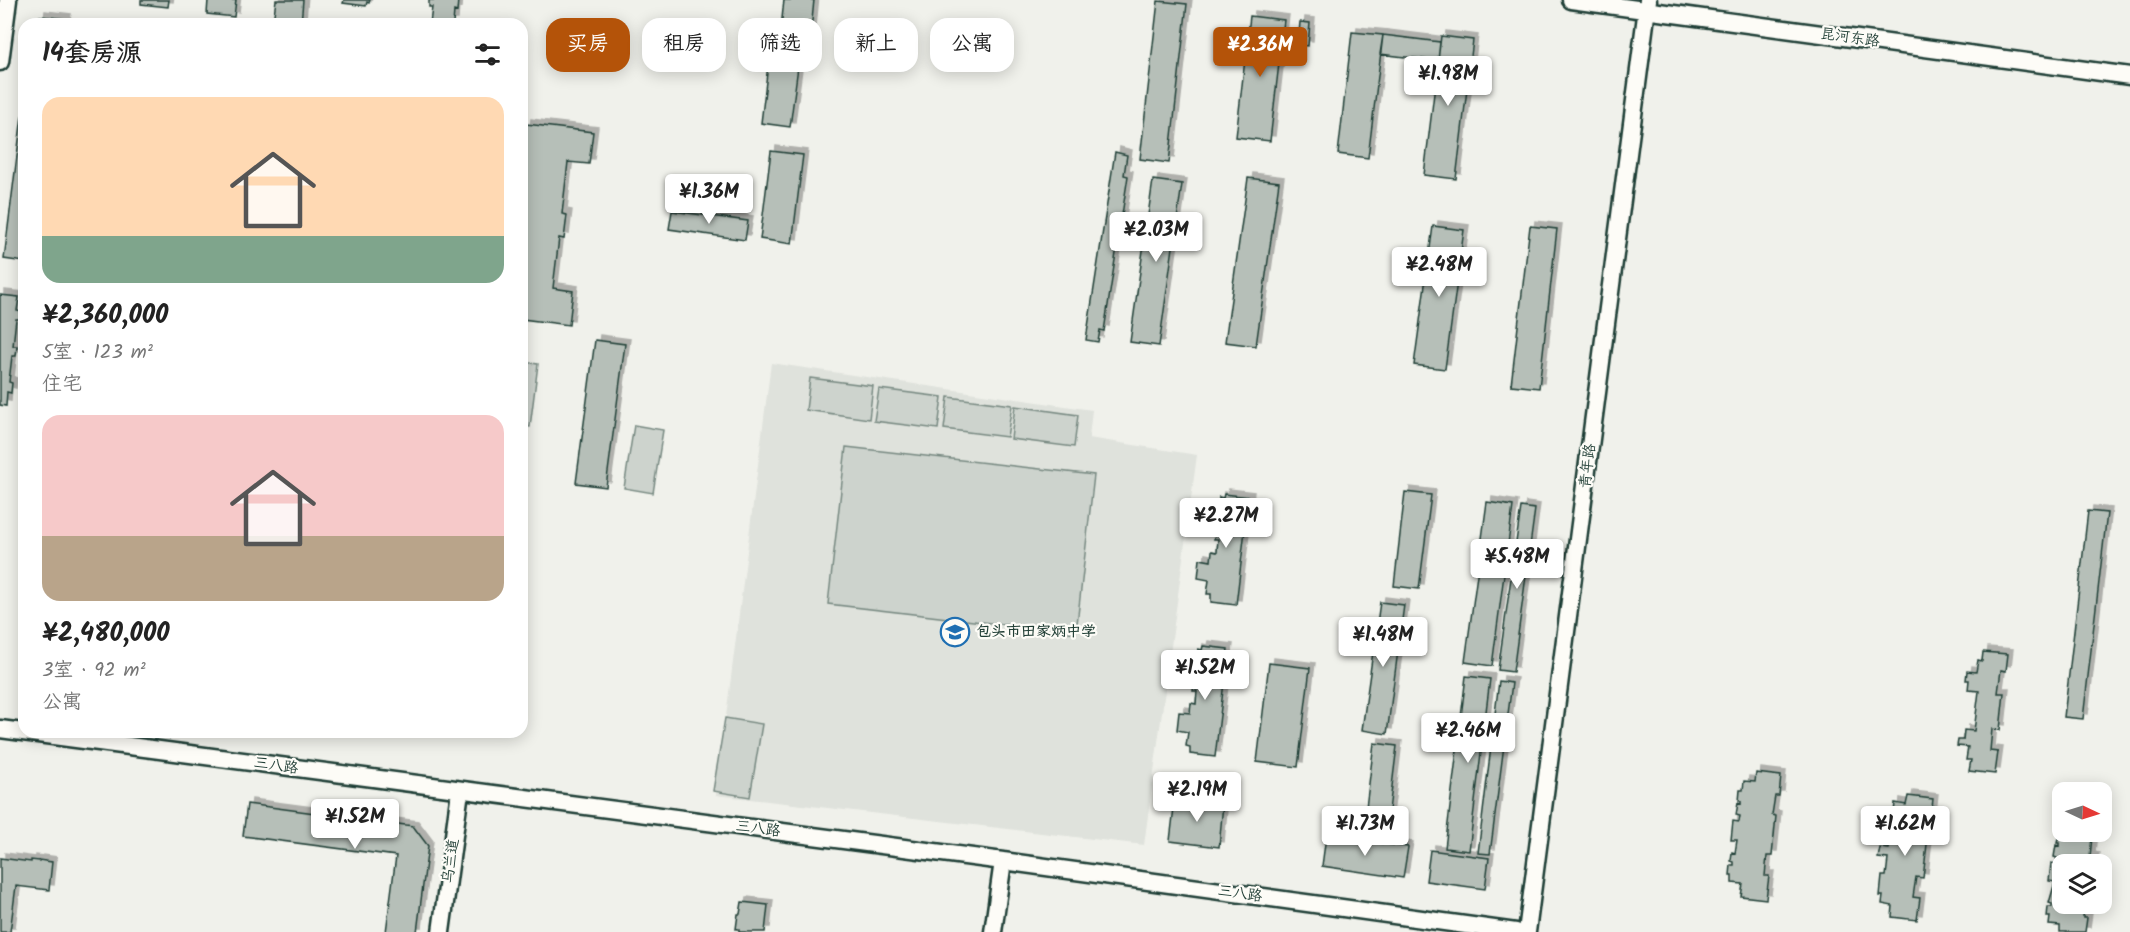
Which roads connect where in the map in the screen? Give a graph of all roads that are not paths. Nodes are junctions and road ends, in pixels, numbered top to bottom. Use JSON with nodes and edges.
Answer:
{"nodes":[{"id":1,"x":8,"y":0,"type":"edge"},
{"id":2,"x":1571,"y":0,"type":"edge"},
{"id":3,"x":1648,"y":5,"type":"edge"},
{"id":4,"x":0,"y":62,"type":"edge"},
{"id":5,"x":2130,"y":76,"type":"edge"},
{"id":6,"x":0,"y":729,"type":"edge"},
{"id":7,"x":18,"y":731,"type":"edge"},
{"id":8,"x":67,"y":738,"type":"edge"},
{"id":9,"x":460,"y":791,"type":"junction"},
{"id":10,"x":1003,"y":861,"type":"junction"},
{"id":11,"x":441,"y":932,"type":"edge"},
{"id":12,"x":993,"y":932,"type":"edge"},
{"id":13,"x":1516,"y":932,"type":"edge"},
{"id":14,"x":1527,"y":932,"type":"edge"}],
"edges":[{"from":1,"to":4,"type":"main road"},
{"from":2,"to":3,"type":"main road","name":"昆河东路"},
{"from":3,"to":5,"type":"main road","name":"昆河东路"},
{"from":3,"to":14,"type":"main road","name":"青年路"},
{"from":6,"to":7,"type":"main road","name":"三八路"},
{"from":8,"to":9,"type":"main road","name":"三八路"},
{"from":9,"to":10,"type":"main road","name":"三八路"},
{"from":9,"to":11,"type":"main road","name":"乌兰道"},
{"from":10,"to":12,"type":"main road"},
{"from":10,"to":13,"type":"main road","name":"三八路"}]}
